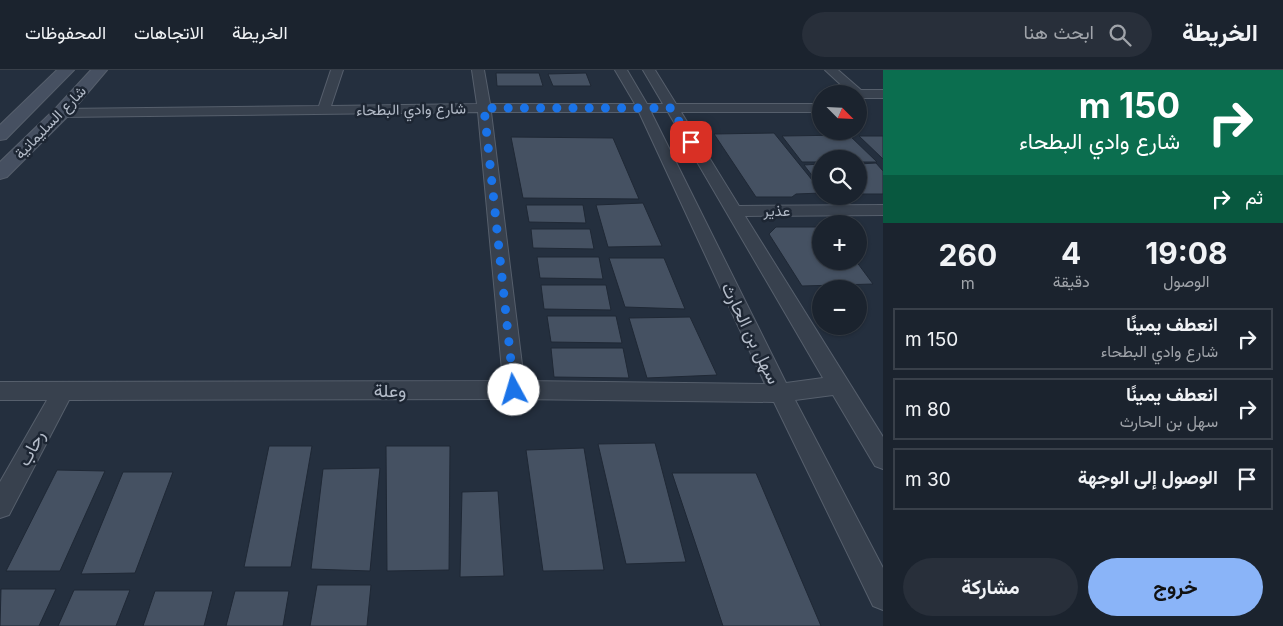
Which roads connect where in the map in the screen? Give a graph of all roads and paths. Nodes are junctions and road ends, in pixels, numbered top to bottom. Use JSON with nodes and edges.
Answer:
{"nodes":[{"id":1,"x":66,"y":70,"type":"edge"},
{"id":2,"x":100,"y":70,"type":"edge"},
{"id":3,"x":337,"y":70,"type":"edge"},
{"id":4,"x":478,"y":70,"type":"edge"},
{"id":5,"x":621,"y":70,"type":"edge"},
{"id":6,"x":648,"y":70,"type":"edge"},
{"id":7,"x":831,"y":70,"type":"edge"},
{"id":8,"x":848,"y":85,"type":"edge"},
{"id":9,"x":868,"y":94,"type":"edge"},
{"id":10,"x":883,"y":94,"type":"edge"},
{"id":11,"x":673,"y":100,"type":"junction"},
{"id":12,"x":484,"y":108,"type":"junction"},
{"id":13,"x":643,"y":108,"type":"junction"},
{"id":14,"x":812,"y":108,"type":"edge"},
{"id":15,"x":324,"y":110,"type":"junction"},
{"id":16,"x":61,"y":113,"type":"junction"},
{"id":17,"x":0,"y":134,"type":"edge"},
{"id":18,"x":3,"y":167,"type":"edge"},
{"id":19,"x":732,"y":210,"type":"junction"},
{"id":20,"x":883,"y":210,"type":"edge"},
{"id":21,"x":839,"y":385,"type":"junction"},
{"id":22,"x":62,"y":390,"type":"junction"},
{"id":23,"x":514,"y":390,"type":"junction"},
{"id":24,"x":0,"y":391,"type":"edge"},
{"id":25,"x":780,"y":393,"type":"junction"},
{"id":26,"x":883,"y":458,"type":"edge"},
{"id":27,"x":0,"y":506,"type":"edge"},
{"id":28,"x":883,"y":596,"type":"edge"}],
"edges":[{"from":1,"to":17,"type":"street","name":"شارع السليمانية"},
{"from":2,"to":16,"type":"street","name":"شارع السليمانية"},
{"from":3,"to":15,"type":"street"},
{"from":4,"to":12,"type":"street"},
{"from":5,"to":13,"type":"street","name":"سهل بن الحارث"},
{"from":6,"to":11,"type":"street"},
{"from":7,"to":8,"type":"street"},
{"from":9,"to":10,"type":"street"},
{"from":11,"to":13,"type":"street","name":"شارع وادي البطحاء"},
{"from":11,"to":14,"type":"street","name":"شارع وادي البطحاء"},
{"from":11,"to":19,"type":"street"},
{"from":12,"to":13,"type":"street","name":"شارع وادي البطحاء"},
{"from":12,"to":15,"type":"street","name":"شارع وادي البطحاء"},
{"from":12,"to":23,"type":"street"},
{"from":13,"to":25,"type":"street","name":"سهل بن الحارث"},
{"from":15,"to":16,"type":"street","name":"شارع وادي البطحاء"},
{"from":16,"to":18,"type":"street","name":"شارع السليمانية"},
{"from":19,"to":20,"type":"street","name":"عذير"},
{"from":19,"to":21,"type":"street"},
{"from":21,"to":25,"type":"street","name":"وعلة"},
{"from":21,"to":26,"type":"street"},
{"from":22,"to":23,"type":"street","name":"وعلة"},
{"from":22,"to":24,"type":"street","name":"وعلة"},
{"from":22,"to":27,"type":"street","name":"رحاب"},
{"from":23,"to":25,"type":"street","name":"وعلة"},
{"from":25,"to":28,"type":"street","name":"سهل بن الحارث"}]}
